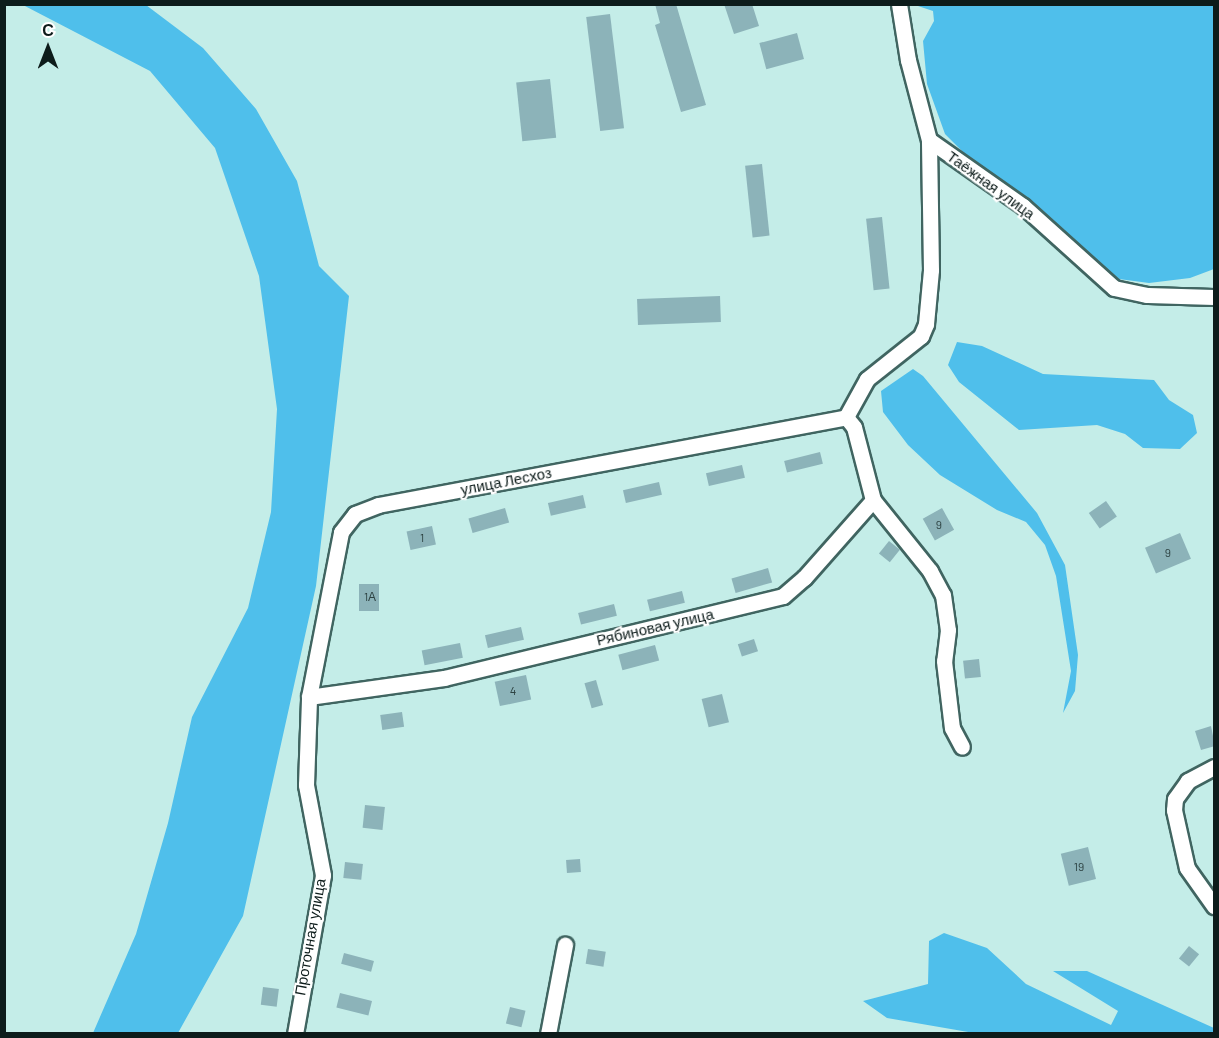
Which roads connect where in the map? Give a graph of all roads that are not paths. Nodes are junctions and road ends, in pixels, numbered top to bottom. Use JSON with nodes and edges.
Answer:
{"nodes":[{"id":1,"x":899,"y":4,"type":"edge"},
{"id":2,"x":929,"y":140,"type":"junction"},
{"id":3,"x":1215,"y":297,"type":"edge"},
{"id":4,"x":846,"y":417,"type":"junction"},
{"id":5,"x":873,"y":501,"type":"junction"},
{"id":6,"x":309,"y":697,"type":"junction"},
{"id":7,"x":962,"y":747,"type":"dead end"},
{"id":8,"x":1215,"y":767,"type":"edge"},
{"id":9,"x":1215,"y":906,"type":"edge"},
{"id":10,"x":565,"y":945,"type":"dead end"},
{"id":11,"x":295,"y":1034,"type":"edge"},
{"id":12,"x":548,"y":1034,"type":"edge"}],
"edges":[{"from":1,"to":2,"type":"street"},
{"from":2,"to":3,"type":"street","name":"Таёжная улица"},
{"from":2,"to":4,"type":"street","name":"Таёжная улица"},
{"from":4,"to":5,"type":"street"},
{"from":4,"to":6,"type":"street","name":"улица Лесхоз"},
{"from":5,"to":6,"type":"street","name":"Рябиновая улица"},
{"from":5,"to":7,"type":"street"},
{"from":6,"to":11,"type":"street","name":"Проточная улица"},
{"from":8,"to":9,"type":"street"},
{"from":10,"to":12,"type":"street"}]}
